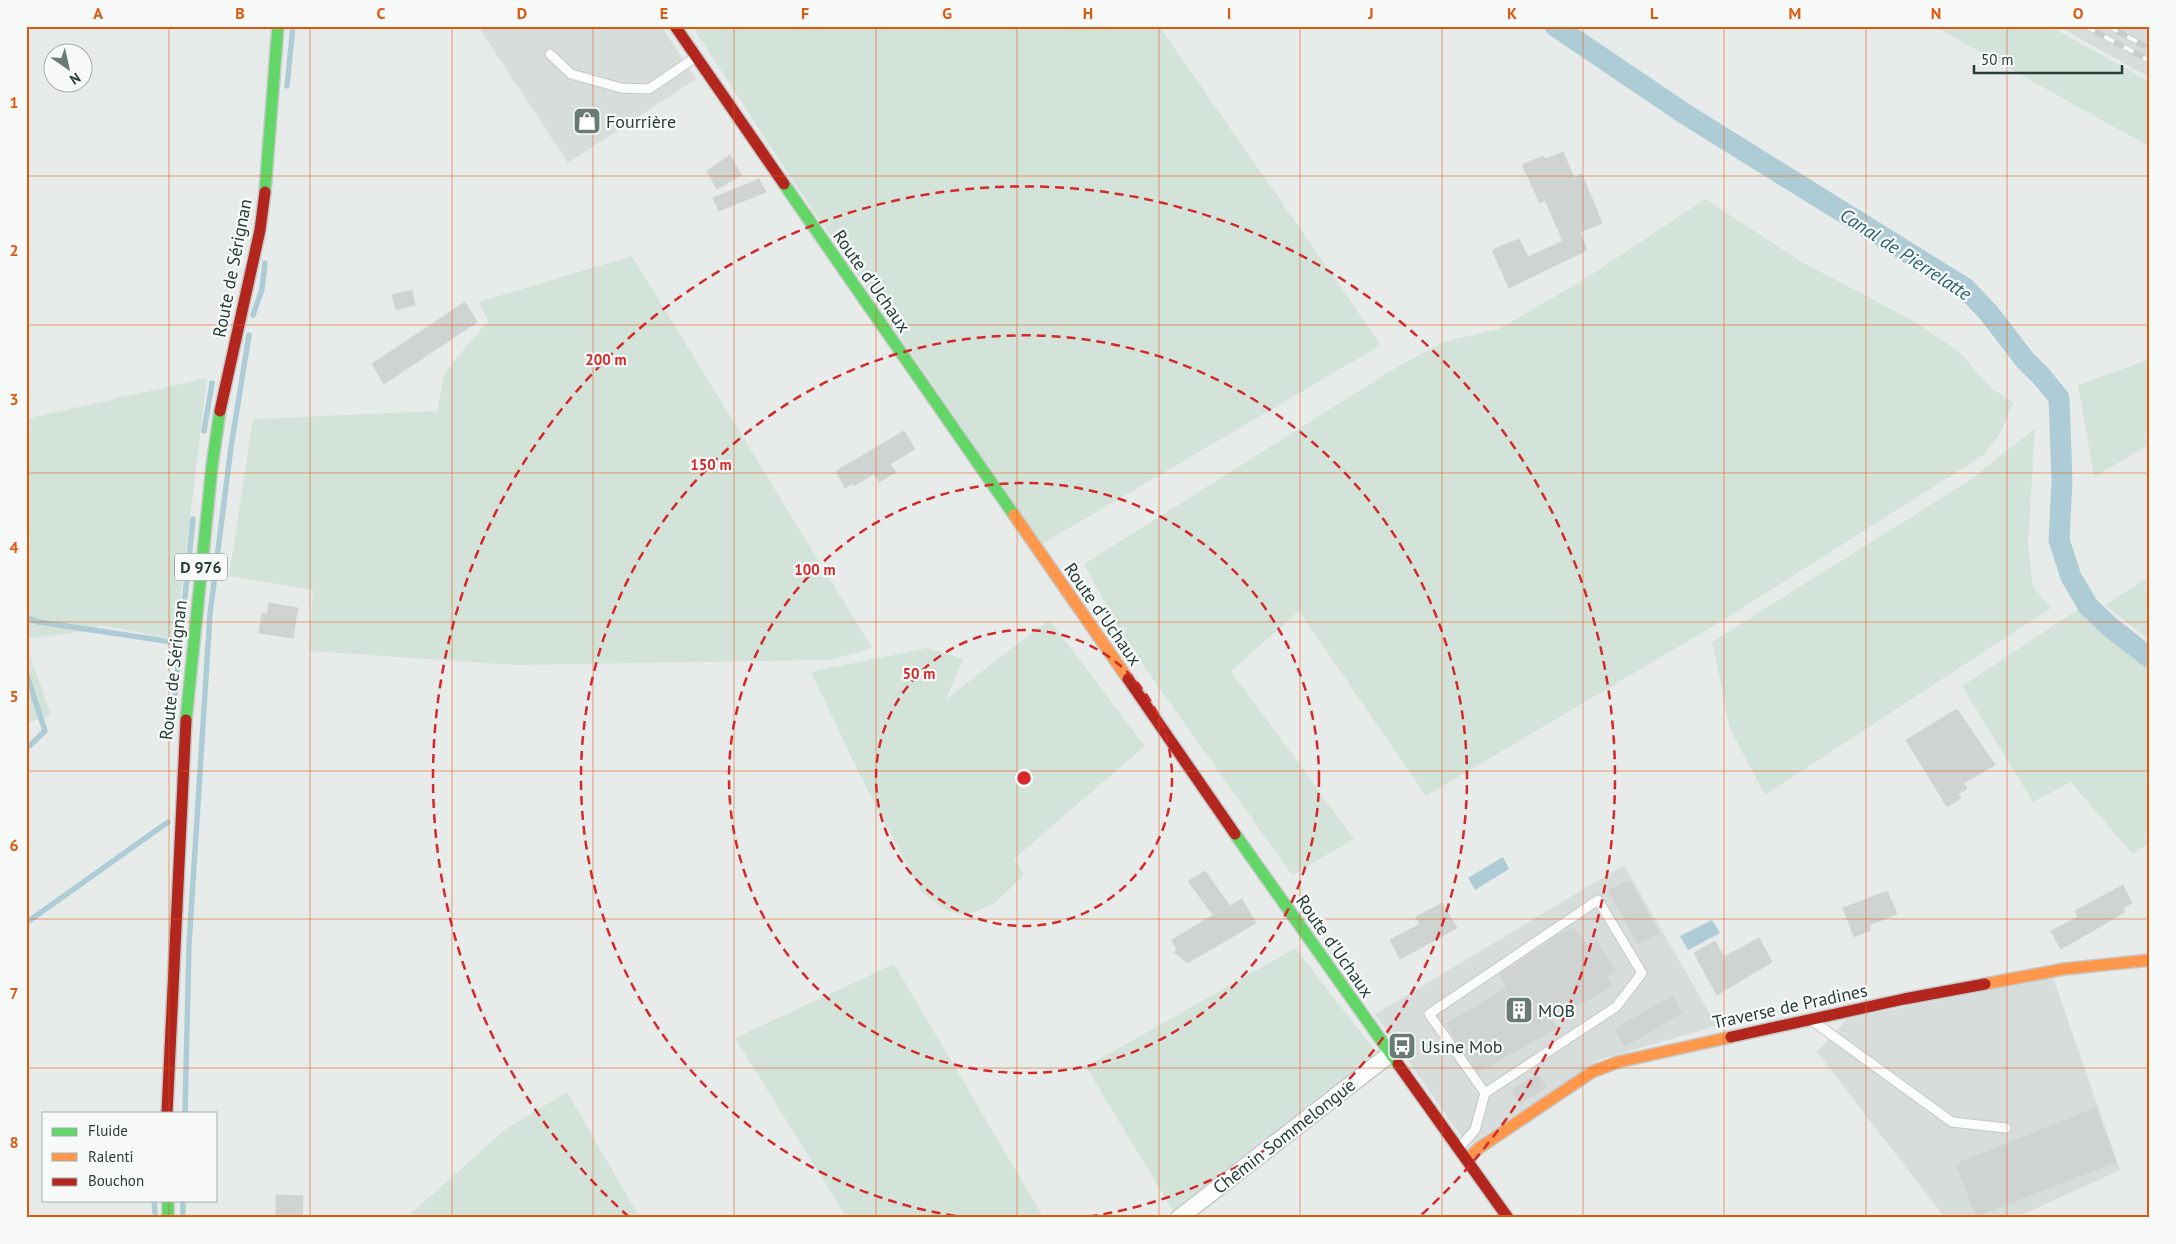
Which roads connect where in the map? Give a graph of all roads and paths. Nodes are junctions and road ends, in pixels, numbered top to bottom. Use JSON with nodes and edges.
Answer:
{"nodes":[{"id":1,"x":278,"y":26,"type":"edge"},
{"id":2,"x":675,"y":26,"type":"edge"},
{"id":3,"x":550,"y":54,"type":"dead end"},
{"id":4,"x":696,"y":57,"type":"junction"},
{"id":5,"x":2150,"y":960,"type":"edge"},
{"id":6,"x":1812,"y":1020,"type":"junction"},
{"id":7,"x":1390,"y":1054,"type":"junction"},
{"id":8,"x":1485,"y":1093,"type":"junction"},
{"id":9,"x":167,"y":1112,"type":"edge"},
{"id":10,"x":2006,"y":1128,"type":"dead end"},
{"id":11,"x":1458,"y":1148,"type":"junction"},
{"id":12,"x":1467,"y":1160,"type":"junction"},
{"id":13,"x":168,"y":1202,"type":"edge"},
{"id":14,"x":168,"y":1218,"type":"edge"},
{"id":15,"x":1178,"y":1218,"type":"edge"},
{"id":16,"x":1508,"y":1218,"type":"edge"}],
"edges":[{"from":1,"to":9,"type":"main road","name":"Route de Sérignan","number":"D 976"},
{"from":2,"to":4,"type":"main road","name":"Route d'Uchaux"},
{"from":3,"to":4,"type":"lane"},
{"from":4,"to":7,"type":"main road","name":"Route d'Uchaux"},
{"from":5,"to":6,"type":"main road","name":"Traverse de Pradines"},
{"from":6,"to":10,"type":"lane"},
{"from":6,"to":12,"type":"main road","name":"Traverse de Pradines"},
{"from":7,"to":11,"type":"main road","name":"Route d'Uchaux"},
{"from":7,"to":15,"type":"street","name":"Chemin Sommelongue"},
{"from":8,"to":8,"type":"lane"},
{"from":8,"to":11,"type":"lane"},
{"from":11,"to":12,"type":"main road","name":"Route d'Uchaux"},
{"from":12,"to":16,"type":"main road","name":"Route d'Uchaux"},
{"from":13,"to":14,"type":"main road"}]}
